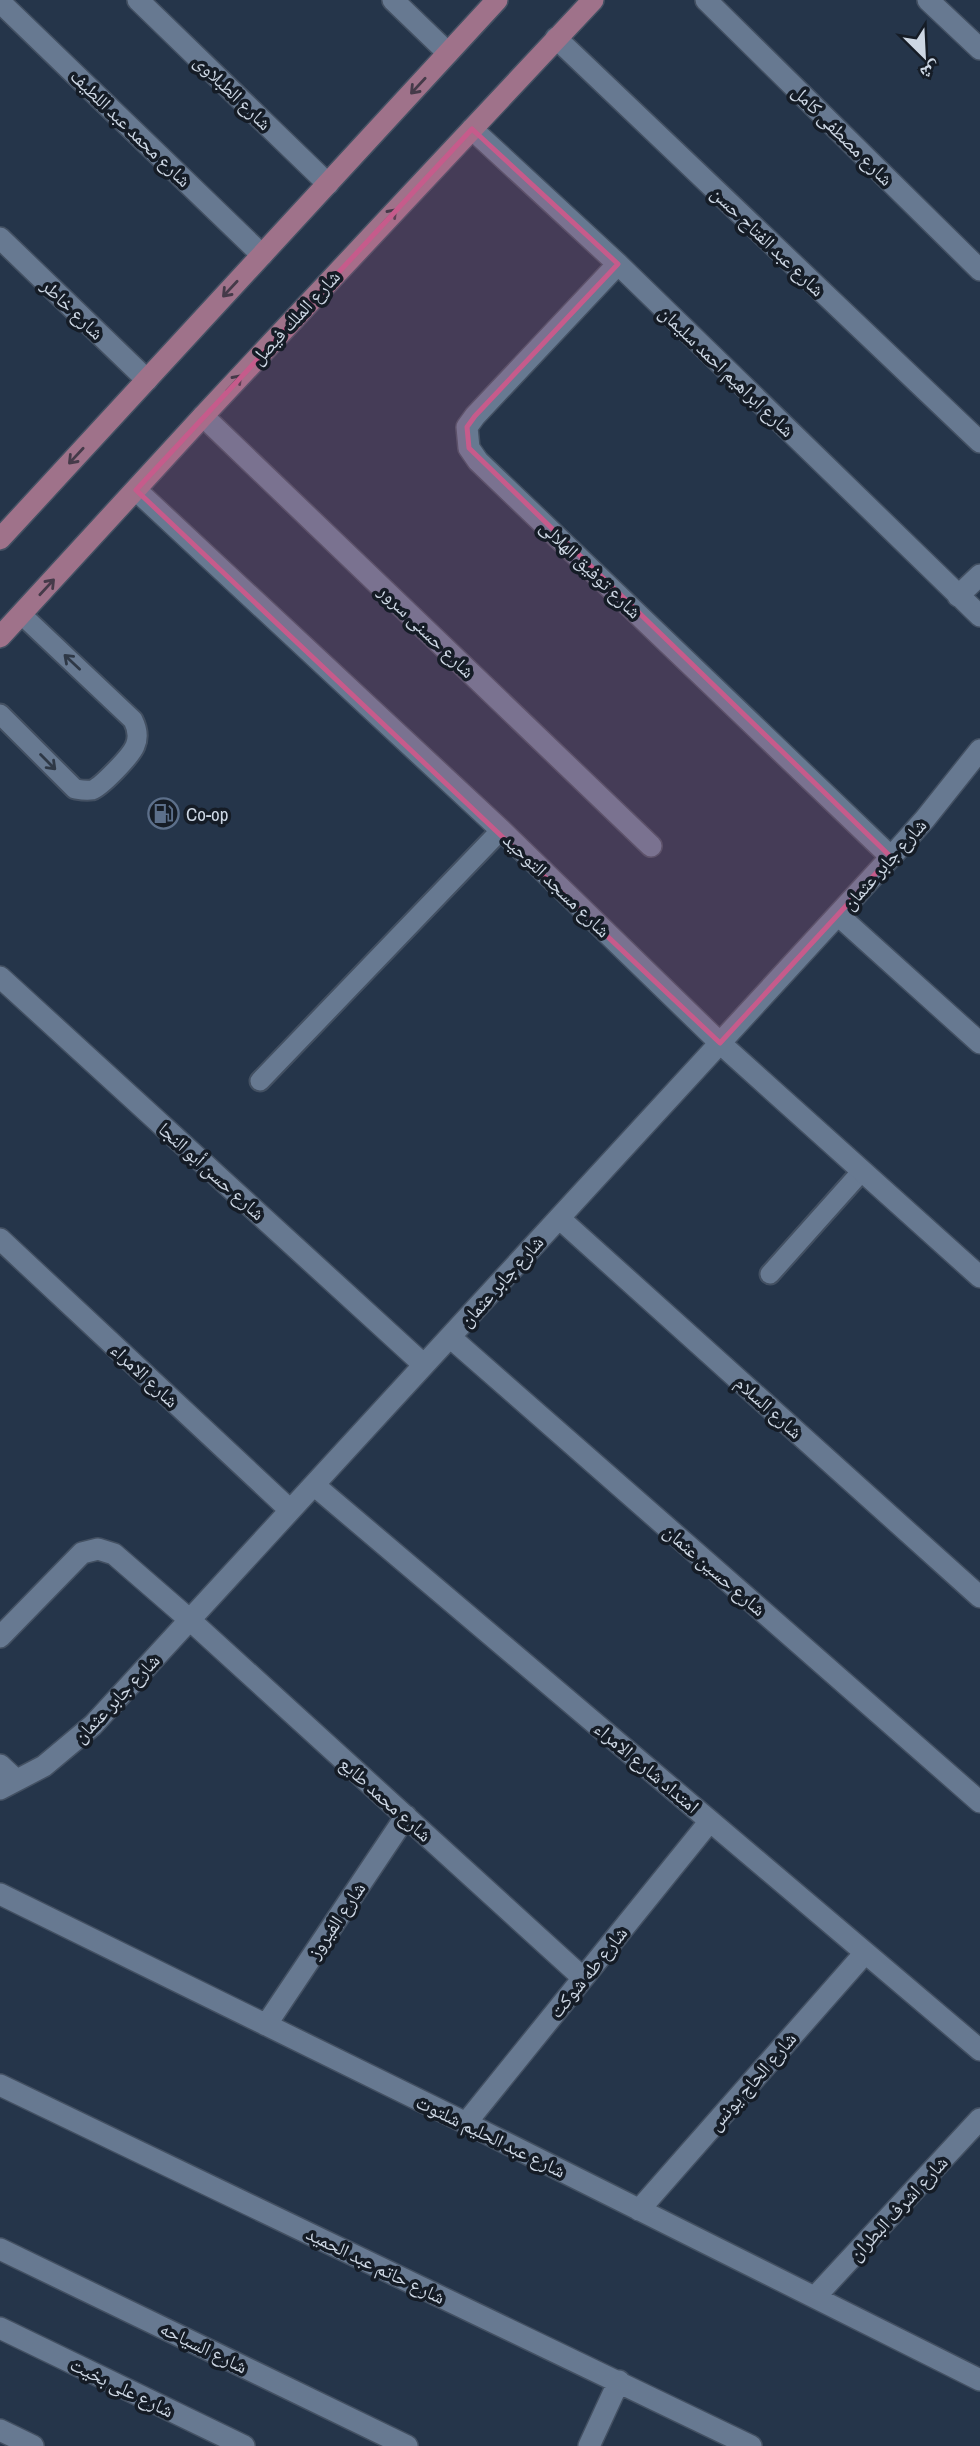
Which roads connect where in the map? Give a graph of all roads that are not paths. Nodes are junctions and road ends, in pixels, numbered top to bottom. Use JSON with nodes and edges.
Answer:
{"nodes":[{"id":1,"x":138,"y":0,"type":"edge"},
{"id":2,"x":393,"y":0,"type":"edge"},
{"id":3,"x":497,"y":0,"type":"edge"},
{"id":4,"x":593,"y":0,"type":"edge"},
{"id":5,"x":706,"y":0,"type":"edge"},
{"id":6,"x":928,"y":0,"type":"edge"},
{"id":7,"x":0,"y":2,"type":"edge"},
{"id":8,"x":556,"y":38,"type":"junction"},
{"id":9,"x":980,"y":49,"type":"edge"},
{"id":10,"x":448,"y":53,"type":"junction"},
{"id":11,"x":472,"y":129,"type":"junction"},
{"id":12,"x":328,"y":184,"type":"junction"},
{"id":13,"x":0,"y":238,"type":"edge"},
{"id":14,"x":262,"y":255,"type":"junction"},
{"id":15,"x":618,"y":264,"type":"junction"},
{"id":16,"x":980,"y":270,"type":"edge"},
{"id":17,"x":147,"y":380,"type":"junction"},
{"id":18,"x":203,"y":416,"type":"junction"},
{"id":19,"x":980,"y":442,"type":"edge"},
{"id":20,"x":136,"y":490,"type":"junction"},
{"id":21,"x":0,"y":538,"type":"edge"},
{"id":22,"x":980,"y":575,"type":"edge"},
{"id":23,"x":958,"y":596,"type":"junction"},
{"id":24,"x":21,"y":614,"type":"junction"},
{"id":25,"x":980,"y":616,"type":"edge"},
{"id":26,"x":0,"y":637,"type":"edge"},
{"id":27,"x":0,"y":714,"type":"edge"},
{"id":28,"x":980,"y":750,"type":"edge"},
{"id":29,"x":501,"y":830,"type":"junction"},
{"id":30,"x":651,"y":846,"type":"dead end"},
{"id":31,"x":891,"y":857,"type":"junction"},
{"id":32,"x":838,"y":915,"type":"junction"},
{"id":33,"x":0,"y":977,"type":"edge"},
{"id":34,"x":720,"y":1043,"type":"junction"},
{"id":35,"x":980,"y":1043,"type":"edge"},
{"id":36,"x":260,"y":1081,"type":"dead end"},
{"id":37,"x":862,"y":1171,"type":"junction"},
{"id":38,"x":559,"y":1218,"type":"junction"},
{"id":39,"x":0,"y":1239,"type":"edge"},
{"id":40,"x":770,"y":1274,"type":"dead end"},
{"id":41,"x":980,"y":1277,"type":"edge"},
{"id":42,"x":450,"y":1337,"type":"junction"},
{"id":43,"x":424,"y":1365,"type":"junction"},
{"id":44,"x":314,"y":1485,"type":"junction"},
{"id":45,"x":290,"y":1510,"type":"junction"},
{"id":46,"x":980,"y":1597,"type":"edge"},
{"id":47,"x":190,"y":1620,"type":"junction"},
{"id":48,"x":0,"y":1637,"type":"edge"},
{"id":49,"x":0,"y":1765,"type":"edge"},
{"id":50,"x":8,"y":1785,"type":"edge"},
{"id":51,"x":980,"y":1802,"type":"edge"},
{"id":52,"x":406,"y":1816,"type":"junction"},
{"id":53,"x":710,"y":1821,"type":"junction"},
{"id":54,"x":0,"y":1895,"type":"edge"},
{"id":55,"x":865,"y":1953,"type":"junction"},
{"id":56,"x":583,"y":1978,"type":"junction"},
{"id":57,"x":266,"y":2025,"type":"junction"},
{"id":58,"x":980,"y":2050,"type":"edge"},
{"id":59,"x":0,"y":2085,"type":"edge"},
{"id":60,"x":980,"y":2119,"type":"edge"},
{"id":61,"x":466,"y":2123,"type":"junction"},
{"id":62,"x":639,"y":2210,"type":"junction"},
{"id":63,"x":0,"y":2249,"type":"edge"},
{"id":64,"x":815,"y":2297,"type":"junction"},
{"id":65,"x":0,"y":2328,"type":"edge"},
{"id":66,"x":980,"y":2380,"type":"edge"},
{"id":67,"x":619,"y":2381,"type":"junction"},
{"id":68,"x":0,"y":2430,"type":"edge"},
{"id":69,"x":33,"y":2446,"type":"edge"},
{"id":70,"x":244,"y":2446,"type":"edge"},
{"id":71,"x":407,"y":2446,"type":"edge"},
{"id":72,"x":589,"y":2446,"type":"edge"},
{"id":73,"x":751,"y":2446,"type":"edge"}],
"edges":[{"from":1,"to":12,"type":"street","name":"شارع الطبلاوى"},
{"from":2,"to":10,"type":"street"},
{"from":3,"to":10,"type":"main road"},
{"from":4,"to":8,"type":"main road","name":"شارع الملك فيصل"},
{"from":5,"to":16,"type":"street","name":"شارع مصطفى كامل"},
{"from":6,"to":9,"type":"street"},
{"from":7,"to":14,"type":"street","name":"شارع محمد عبد اللطيف"},
{"from":8,"to":11,"type":"main road","name":"شارع الملك فيصل"},
{"from":8,"to":19,"type":"street","name":"شارع عبد الفتاح حسن"},
{"from":10,"to":12,"type":"main road","one_way":true},
{"from":11,"to":15,"type":"street","name":"شارع ابراهيم احمد سليمان"},
{"from":18,"to":11,"type":"main road","name":"شارع الملك فيصل","one_way":true},
{"from":12,"to":14,"type":"main road"},
{"from":13,"to":17,"type":"street","name":"شارع خاطر"},
{"from":14,"to":17,"type":"main road","one_way":true},
{"from":15,"to":23,"type":"street","name":"شارع ابراهيم احمد سليمان"},
{"from":15,"to":31,"type":"street","name":"شارع توفيق الهلالى"},
{"from":17,"to":21,"type":"main road","one_way":true},
{"from":18,"to":20,"type":"main road","name":"شارع الملك فيصل"},
{"from":18,"to":30,"type":"street","name":"شارع حسنى سرور"},
{"from":24,"to":20,"type":"main road","name":"شارع الملك فيصل","one_way":true},
{"from":20,"to":29,"type":"street","name":"شارع مسجد التوحيد"},
{"from":22,"to":23,"type":"street"},
{"from":23,"to":25,"type":"street","name":"شارع ابراهيم احمد سليمان"},
{"from":24,"to":26,"type":"main road","name":"شارع الملك فيصل"},
{"from":27,"to":24,"type":"lane","one_way":true},
{"from":28,"to":31,"type":"street","name":"شارع جابر عثمان"},
{"from":29,"to":34,"type":"street","name":"شارع مسجد التوحيد"},
{"from":29,"to":36,"type":"lane"},
{"from":31,"to":32,"type":"street","name":"شارع جابر عثمان"},
{"from":32,"to":34,"type":"street","name":"شارع جابر عثمان"},
{"from":32,"to":35,"type":"street"},
{"from":33,"to":43,"type":"street","name":"شارع حسن أبو النجا"},
{"from":34,"to":37,"type":"street","name":"شارع مسجد التوحيد"},
{"from":34,"to":38,"type":"street","name":"شارع جابر عثمان"},
{"from":37,"to":40,"type":"lane"},
{"from":37,"to":41,"type":"street","name":"شارع مسجد التوحيد"},
{"from":38,"to":42,"type":"street","name":"شارع جابر عثمان"},
{"from":38,"to":46,"type":"street","name":"شارع السلام"},
{"from":39,"to":45,"type":"street","name":"شارع الامراء"},
{"from":42,"to":43,"type":"street","name":"شارع جابر عثمان"},
{"from":42,"to":51,"type":"street","name":"شارع حسين عثمان"},
{"from":43,"to":44,"type":"street","name":"شارع جابر عثمان"},
{"from":44,"to":45,"type":"street","name":"شارع جابر عثمان"},
{"from":44,"to":53,"type":"street","name":"امتداد شارع الامراء"},
{"from":45,"to":47,"type":"street","name":"شارع جابر عثمان"},
{"from":47,"to":48,"type":"street","name":"شارع محمد طايع"},
{"from":47,"to":50,"type":"street","name":"شارع جابر عثمان"},
{"from":47,"to":52,"type":"street","name":"شارع محمد طايع"},
{"from":49,"to":50,"type":"street"},
{"from":52,"to":56,"type":"street","name":"شارع محمد طايع"},
{"from":52,"to":57,"type":"street","name":"شارع الفيروز"},
{"from":53,"to":55,"type":"street","name":"امتداد شارع الامراء"},
{"from":53,"to":56,"type":"street","name":"شارع طه شوكت"},
{"from":54,"to":57,"type":"street","name":"شارع عبد الحليم شلتوت"},
{"from":55,"to":58,"type":"street","name":"امتداد شارع الامراء"},
{"from":55,"to":62,"type":"street","name":"شارع الحاج يونس"},
{"from":56,"to":61,"type":"street","name":"شارع طه شوكت"},
{"from":57,"to":61,"type":"street","name":"شارع عبد الحليم شلتوت"},
{"from":59,"to":67,"type":"street","name":"شارع حاتم عبد الحميد"},
{"from":60,"to":64,"type":"street","name":"شارع اشرف البطران"},
{"from":61,"to":62,"type":"street","name":"شارع عبد الحليم شلتوت"},
{"from":62,"to":64,"type":"street","name":"شارع عبد الحليم شلتوت"},
{"from":63,"to":71,"type":"street","name":"شارع السياحه"},
{"from":64,"to":66,"type":"street","name":"شارع عبد الحليم شلتوت"},
{"from":65,"to":70,"type":"street","name":"شارع على بخيت"},
{"from":67,"to":72,"type":"street"},
{"from":67,"to":73,"type":"street","name":"شارع حاتم عبد الحميد"},
{"from":68,"to":69,"type":"street"}]}
